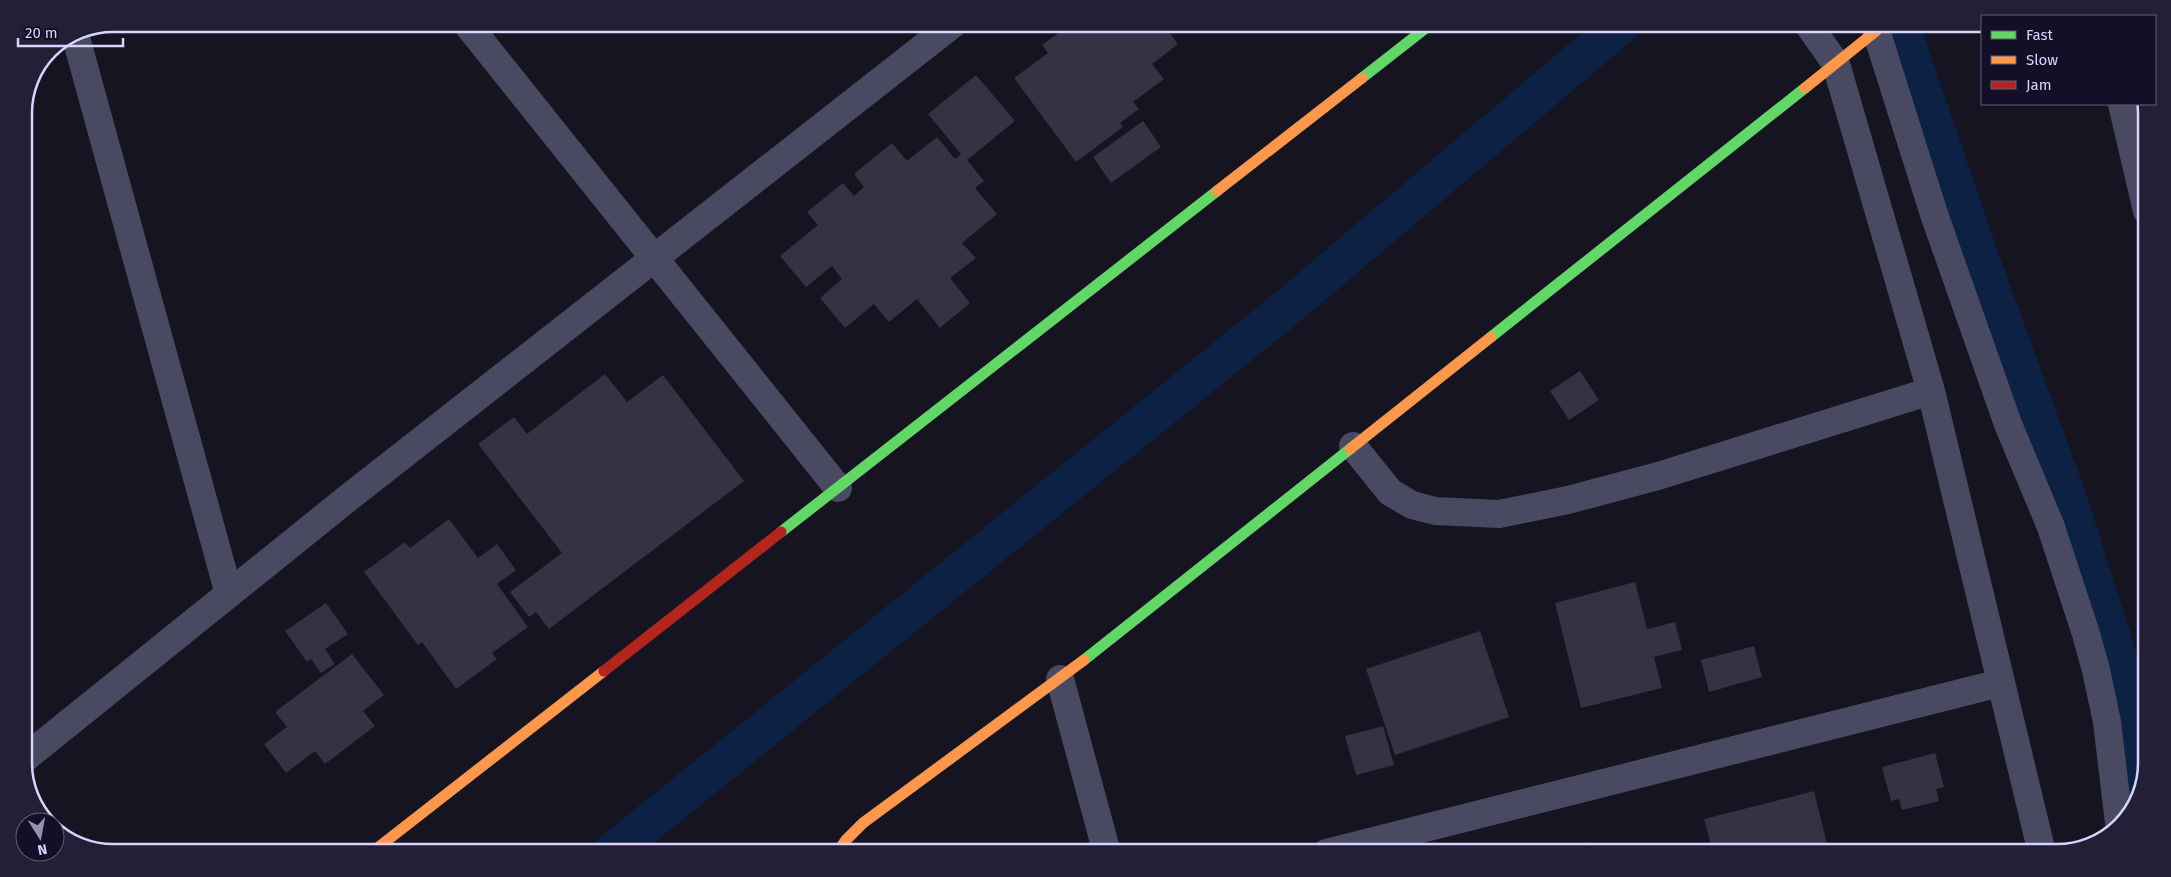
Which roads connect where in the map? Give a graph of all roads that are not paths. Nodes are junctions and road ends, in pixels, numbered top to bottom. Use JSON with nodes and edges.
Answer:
{"nodes":[{"id":1,"x":472,"y":32,"type":"edge"},
{"id":2,"x":943,"y":32,"type":"edge"},
{"id":3,"x":1421,"y":32,"type":"edge"},
{"id":4,"x":1814,"y":32,"type":"edge"},
{"id":5,"x":1871,"y":32,"type":"edge"},
{"id":6,"x":1876,"y":32,"type":"edge"},
{"id":7,"x":77,"y":42,"type":"edge"},
{"id":8,"x":1836,"y":64,"type":"junction"},
{"id":9,"x":2122,"y":105,"type":"edge"},
{"id":10,"x":2138,"y":172,"type":"edge"},
{"id":11,"x":654,"y":260,"type":"junction"},
{"id":12,"x":1931,"y":391,"type":"junction"},
{"id":13,"x":1353,"y":446,"type":"junction"},
{"id":14,"x":838,"y":488,"type":"junction"},
{"id":15,"x":228,"y":594,"type":"junction"},
{"id":16,"x":1060,"y":679,"type":"junction"},
{"id":17,"x":2000,"y":683,"type":"junction"},
{"id":18,"x":33,"y":752,"type":"edge"},
{"id":19,"x":2119,"y":816,"type":"edge"},
{"id":20,"x":382,"y":844,"type":"edge"},
{"id":21,"x":844,"y":844,"type":"edge"},
{"id":22,"x":1105,"y":844,"type":"edge"},
{"id":23,"x":1362,"y":844,"type":"edge"},
{"id":24,"x":2040,"y":844,"type":"edge"}],
"edges":[{"from":1,"to":11,"type":"street"},
{"from":2,"to":11,"type":"street"},
{"from":3,"to":14,"type":"street"},
{"from":4,"to":8,"type":"street"},
{"from":5,"to":8,"type":"street"},
{"from":6,"to":19,"type":"street"},
{"from":7,"to":15,"type":"street"},
{"from":8,"to":12,"type":"street"},
{"from":8,"to":13,"type":"street"},
{"from":9,"to":10,"type":"street"},
{"from":11,"to":14,"type":"street"},
{"from":11,"to":15,"type":"street"},
{"from":12,"to":13,"type":"street"},
{"from":12,"to":17,"type":"street"},
{"from":13,"to":16,"type":"street"},
{"from":14,"to":20,"type":"street"},
{"from":15,"to":18,"type":"street"},
{"from":16,"to":21,"type":"street"},
{"from":16,"to":22,"type":"street"},
{"from":17,"to":23,"type":"street"},
{"from":17,"to":24,"type":"street"}]}
